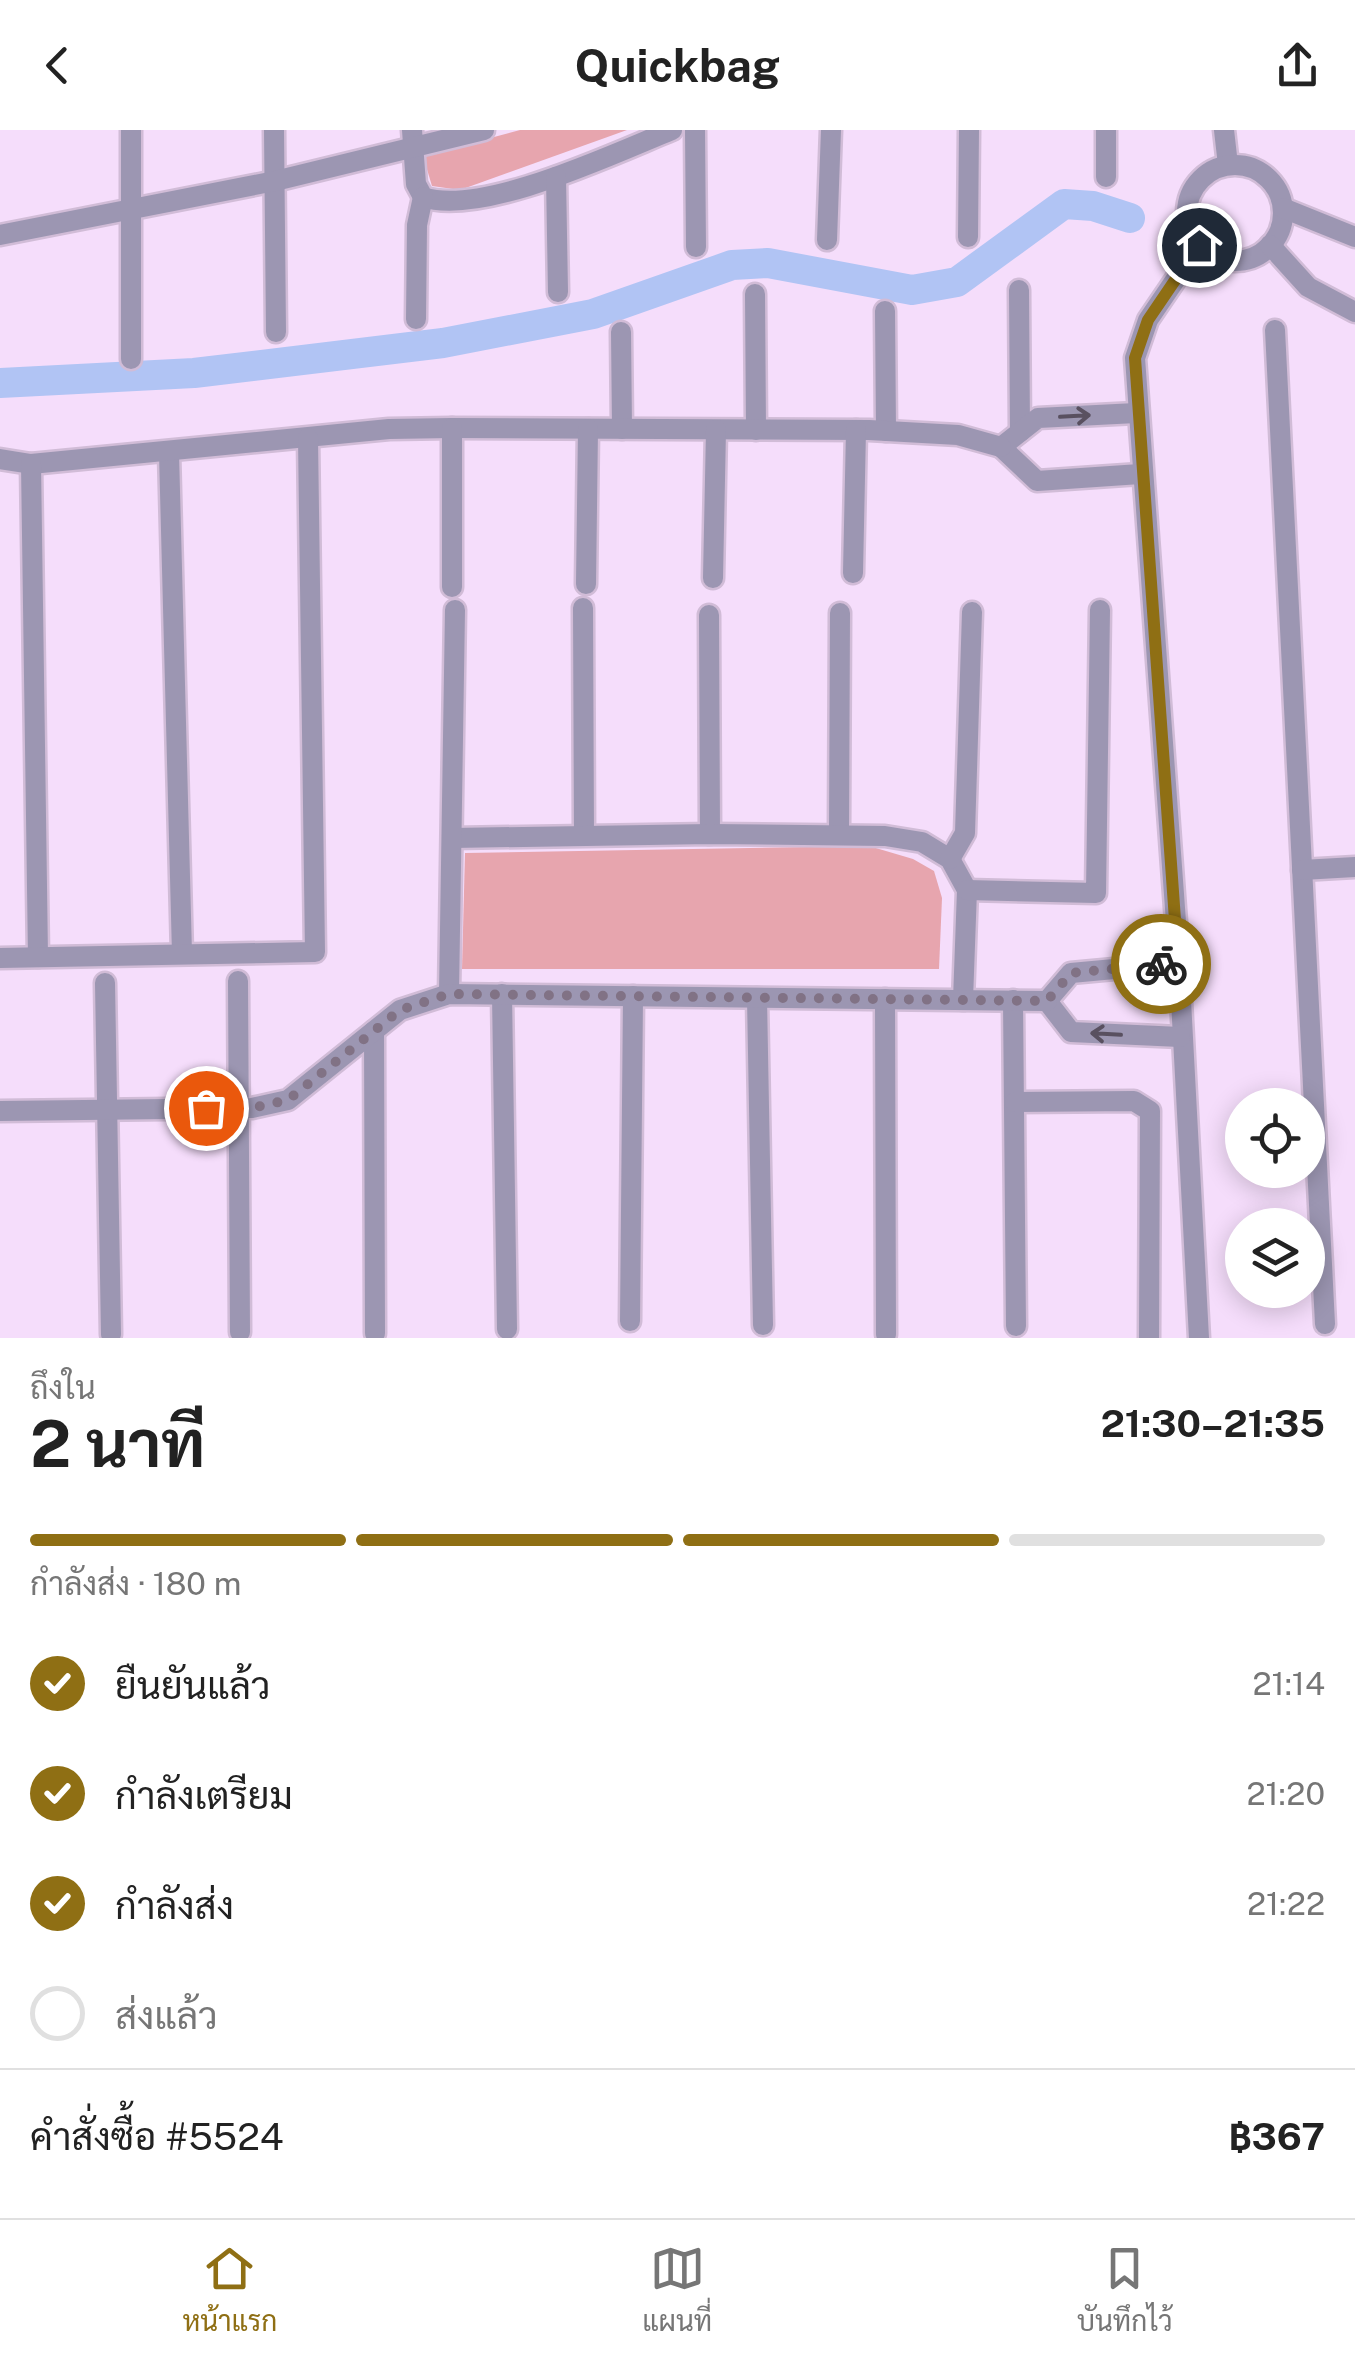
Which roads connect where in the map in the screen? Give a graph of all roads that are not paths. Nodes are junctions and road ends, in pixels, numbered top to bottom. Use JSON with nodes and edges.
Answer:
{"nodes":[{"id":1,"x":131,"y":130,"type":"edge"},
{"id":2,"x":274,"y":130,"type":"edge"},
{"id":3,"x":484,"y":130,"type":"edge"},
{"id":4,"x":672,"y":130,"type":"edge"},
{"id":5,"x":695,"y":130,"type":"edge"},
{"id":6,"x":831,"y":130,"type":"edge"},
{"id":7,"x":969,"y":130,"type":"edge"},
{"id":8,"x":1106,"y":130,"type":"edge"},
{"id":9,"x":1224,"y":130,"type":"edge"},
{"id":10,"x":412,"y":140,"type":"edge"},
{"id":11,"x":1228,"y":165,"type":"junction"},
{"id":12,"x":556,"y":177,"type":"junction"},
{"id":13,"x":1106,"y":177,"type":"dead end"},
{"id":14,"x":275,"y":181,"type":"junction"},
{"id":15,"x":423,"y":197,"type":"junction"},
{"id":16,"x":1283,"y":208,"type":"junction"},
{"id":17,"x":133,"y":212,"type":"junction"},
{"id":18,"x":0,"y":236,"type":"edge"},
{"id":19,"x":968,"y":237,"type":"dead end"},
{"id":20,"x":1355,"y":237,"type":"edge"},
{"id":21,"x":828,"y":240,"type":"dead end"},
{"id":22,"x":1199,"y":245,"type":"junction"},
{"id":23,"x":1270,"y":245,"type":"junction"},
{"id":24,"x":696,"y":246,"type":"dead end"},
{"id":25,"x":1019,"y":290,"type":"dead end"},
{"id":26,"x":558,"y":292,"type":"dead end"},
{"id":27,"x":755,"y":294,"type":"dead end"},
{"id":28,"x":886,"y":312,"type":"dead end"},
{"id":29,"x":1355,"y":312,"type":"edge"},
{"id":30,"x":416,"y":320,"type":"dead end"},
{"id":31,"x":1275,"y":330,"type":"dead end"},
{"id":32,"x":276,"y":332,"type":"dead end"},
{"id":33,"x":621,"y":332,"type":"dead end"},
{"id":34,"x":131,"y":359,"type":"dead end"},
{"id":35,"x":1136,"y":412,"type":"junction"},
{"id":36,"x":452,"y":428,"type":"junction"},
{"id":37,"x":588,"y":429,"type":"junction"},
{"id":38,"x":622,"y":430,"type":"junction"},
{"id":39,"x":716,"y":430,"type":"junction"},
{"id":40,"x":756,"y":430,"type":"junction"},
{"id":41,"x":856,"y":430,"type":"junction"},
{"id":42,"x":886,"y":431,"type":"junction"},
{"id":43,"x":1020,"y":432,"type":"junction"},
{"id":44,"x":308,"y":438,"type":"junction"},
{"id":45,"x":1001,"y":447,"type":"junction"},
{"id":46,"x":169,"y":452,"type":"junction"},
{"id":47,"x":0,"y":459,"type":"edge"},
{"id":48,"x":30,"y":464,"type":"junction"},
{"id":49,"x":1140,"y":474,"type":"junction"},
{"id":50,"x":853,"y":573,"type":"dead end"},
{"id":51,"x":713,"y":578,"type":"dead end"},
{"id":52,"x":586,"y":584,"type":"dead end"},
{"id":53,"x":452,"y":586,"type":"dead end"},
{"id":54,"x":583,"y":608,"type":"dead end"},
{"id":55,"x":455,"y":610,"type":"dead end"},
{"id":56,"x":1100,"y":610,"type":"dead end"},
{"id":57,"x":840,"y":612,"type":"dead end"},
{"id":58,"x":972,"y":612,"type":"dead end"},
{"id":59,"x":709,"y":614,"type":"dead end"},
{"id":60,"x":710,"y":834,"type":"junction"},
{"id":61,"x":584,"y":835,"type":"junction"},
{"id":62,"x":839,"y":835,"type":"junction"},
{"id":63,"x":454,"y":838,"type":"junction"},
{"id":64,"x":950,"y":858,"type":"junction"},
{"id":65,"x":1355,"y":867,"type":"edge"},
{"id":66,"x":1302,"y":870,"type":"junction"},
{"id":67,"x":967,"y":890,"type":"junction"},
{"id":68,"x":182,"y":954,"type":"junction"},
{"id":69,"x":38,"y":957,"type":"junction"},
{"id":70,"x":0,"y":958,"type":"edge"},
{"id":71,"x":1178,"y":962,"type":"junction"},
{"id":72,"x":238,"y":981,"type":"dead end"},
{"id":73,"x":105,"y":983,"type":"dead end"},
{"id":74,"x":449,"y":994,"type":"junction"},
{"id":75,"x":502,"y":994,"type":"junction"},
{"id":76,"x":633,"y":996,"type":"junction"},
{"id":77,"x":757,"y":998,"type":"junction"},
{"id":78,"x":885,"y":999,"type":"junction"},
{"id":79,"x":963,"y":1000,"type":"junction"},
{"id":80,"x":1012,"y":1000,"type":"junction"},
{"id":81,"x":1047,"y":1001,"type":"junction"},
{"id":82,"x":374,"y":1031,"type":"junction"},
{"id":83,"x":1180,"y":1037,"type":"junction"},
{"id":84,"x":1016,"y":1102,"type":"junction"},
{"id":85,"x":239,"y":1108,"type":"junction"},
{"id":86,"x":107,"y":1110,"type":"junction"},
{"id":87,"x":0,"y":1111,"type":"edge"},
{"id":88,"x":630,"y":1321,"type":"dead end"},
{"id":89,"x":1325,"y":1324,"type":"dead end"},
{"id":90,"x":763,"y":1326,"type":"dead end"},
{"id":91,"x":1016,"y":1326,"type":"dead end"},
{"id":92,"x":507,"y":1329,"type":"dead end"},
{"id":93,"x":240,"y":1332,"type":"dead end"},
{"id":94,"x":375,"y":1333,"type":"dead end"},
{"id":95,"x":111,"y":1334,"type":"dead end"},
{"id":96,"x":886,"y":1334,"type":"dead end"},
{"id":97,"x":1149,"y":1338,"type":"edge"},
{"id":98,"x":1199,"y":1338,"type":"edge"}],
"edges":[{"from":1,"to":17,"type":"street"},
{"from":2,"to":14,"type":"street"},
{"from":3,"to":10,"type":"street"},
{"from":4,"to":12,"type":"street"},
{"from":5,"to":24,"type":"street"},
{"from":6,"to":21,"type":"street"},
{"from":7,"to":19,"type":"street"},
{"from":8,"to":13,"type":"street"},
{"from":9,"to":11,"type":"street"},
{"from":10,"to":14,"type":"street"},
{"from":10,"to":15,"type":"street"},
{"from":11,"to":16,"type":"street"},
{"from":11,"to":22,"type":"street"},
{"from":12,"to":15,"type":"street"},
{"from":12,"to":26,"type":"street"},
{"from":14,"to":17,"type":"street"},
{"from":14,"to":32,"type":"street"},
{"from":15,"to":30,"type":"street"},
{"from":16,"to":20,"type":"street"},
{"from":16,"to":23,"type":"street"},
{"from":17,"to":18,"type":"street"},
{"from":17,"to":34,"type":"street"},
{"from":22,"to":23,"type":"street"},
{"from":22,"to":35,"type":"street"},
{"from":23,"to":29,"type":"street"},
{"from":25,"to":43,"type":"street"},
{"from":27,"to":40,"type":"street"},
{"from":28,"to":42,"type":"street"},
{"from":31,"to":66,"type":"street"},
{"from":33,"to":38,"type":"street"},
{"from":43,"to":35,"type":"street","one_way":true},
{"from":35,"to":49,"type":"street"},
{"from":36,"to":37,"type":"street"},
{"from":36,"to":44,"type":"street"},
{"from":36,"to":53,"type":"street"},
{"from":37,"to":38,"type":"street"},
{"from":37,"to":52,"type":"street"},
{"from":38,"to":39,"type":"street"},
{"from":39,"to":40,"type":"street"},
{"from":39,"to":51,"type":"street"},
{"from":40,"to":41,"type":"street"},
{"from":41,"to":42,"type":"street"},
{"from":41,"to":50,"type":"street"},
{"from":42,"to":45,"type":"street"},
{"from":43,"to":45,"type":"street"},
{"from":44,"to":46,"type":"street"},
{"from":44,"to":68,"type":"street"},
{"from":45,"to":49,"type":"street"},
{"from":46,"to":48,"type":"street"},
{"from":46,"to":68,"type":"street"},
{"from":47,"to":48,"type":"street"},
{"from":48,"to":69,"type":"street"},
{"from":49,"to":71,"type":"street"},
{"from":54,"to":61,"type":"street"},
{"from":55,"to":63,"type":"street"},
{"from":56,"to":67,"type":"street"},
{"from":57,"to":62,"type":"street"},
{"from":58,"to":64,"type":"street"},
{"from":59,"to":60,"type":"street"},
{"from":60,"to":61,"type":"street"},
{"from":60,"to":62,"type":"street"},
{"from":61,"to":63,"type":"street"},
{"from":62,"to":64,"type":"street"},
{"from":63,"to":74,"type":"street"},
{"from":64,"to":67,"type":"street"},
{"from":65,"to":66,"type":"street"},
{"from":66,"to":89,"type":"street"},
{"from":67,"to":79,"type":"street"},
{"from":68,"to":69,"type":"street"},
{"from":69,"to":70,"type":"street"},
{"from":71,"to":81,"type":"street"},
{"from":71,"to":83,"type":"street"},
{"from":72,"to":85,"type":"street"},
{"from":73,"to":86,"type":"street"},
{"from":74,"to":75,"type":"street"},
{"from":74,"to":82,"type":"street"},
{"from":75,"to":76,"type":"street"},
{"from":75,"to":92,"type":"street"},
{"from":76,"to":77,"type":"street"},
{"from":76,"to":88,"type":"street"},
{"from":77,"to":78,"type":"street"},
{"from":77,"to":90,"type":"street"},
{"from":78,"to":79,"type":"street"},
{"from":78,"to":96,"type":"street"},
{"from":79,"to":80,"type":"street"},
{"from":80,"to":81,"type":"street"},
{"from":80,"to":84,"type":"street"},
{"from":83,"to":81,"type":"street","one_way":true},
{"from":82,"to":85,"type":"street"},
{"from":82,"to":94,"type":"street"},
{"from":83,"to":98,"type":"street"},
{"from":84,"to":91,"type":"street"},
{"from":84,"to":97,"type":"street"},
{"from":85,"to":86,"type":"street"},
{"from":85,"to":93,"type":"street"},
{"from":86,"to":87,"type":"street"},
{"from":86,"to":95,"type":"street"}]}
